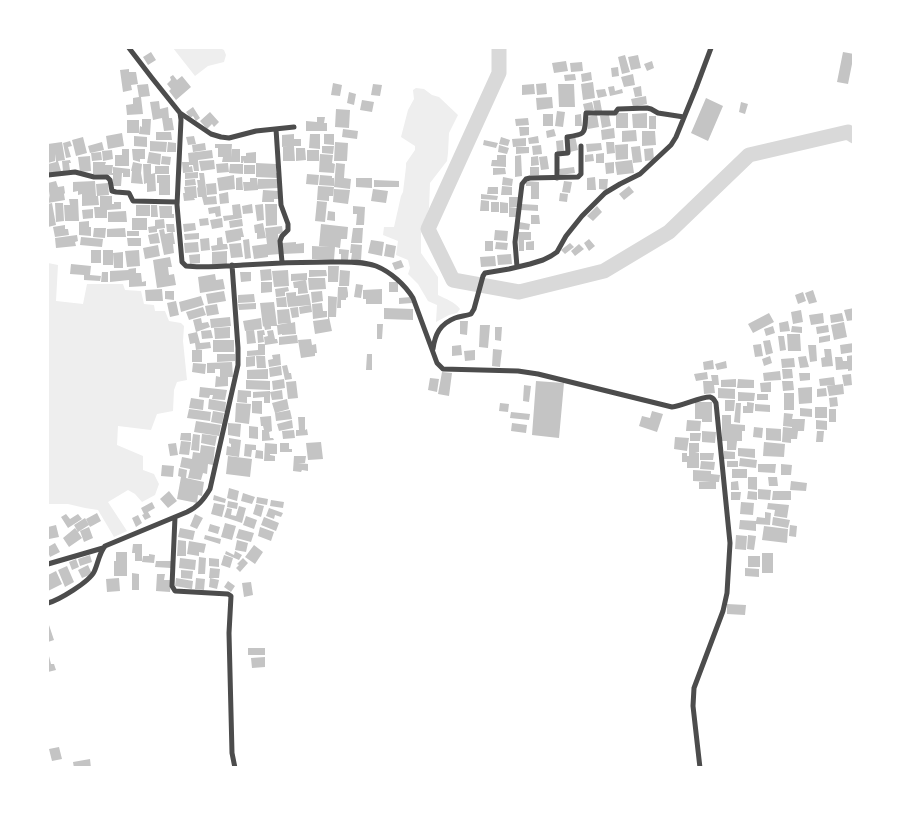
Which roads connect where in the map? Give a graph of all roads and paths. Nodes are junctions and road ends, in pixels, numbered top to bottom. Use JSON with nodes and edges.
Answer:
{"nodes":[{"id":1,"x":129,"y":48,"type":"edge"},
{"id":2,"x":711,"y":48,"type":"edge"},
{"id":3,"x":180,"y":113,"type":"junction"},
{"id":4,"x":684,"y":117,"type":"junction"},
{"id":5,"x":294,"y":127,"type":"dead end"},
{"id":6,"x":276,"y":129,"type":"junction"},
{"id":7,"x":581,"y":146,"type":"dead end"},
{"id":8,"x":48,"y":175,"type":"edge"},
{"id":9,"x":556,"y":178,"type":"junction"},
{"id":10,"x":177,"y":202,"type":"junction"},
{"id":11,"x":282,"y":262,"type":"junction"},
{"id":12,"x":232,"y":265,"type":"junction"},
{"id":13,"x":517,"y":267,"type":"junction"},
{"id":14,"x":432,"y":349,"type":"junction"},
{"id":15,"x":175,"y":517,"type":"junction"},
{"id":16,"x":103,"y":548,"type":"junction"},
{"id":17,"x":48,"y":564,"type":"edge"},
{"id":18,"x":48,"y":603,"type":"edge"},
{"id":19,"x":235,"y":768,"type":"edge"},
{"id":20,"x":700,"y":768,"type":"edge"}],
"edges":[{"from":1,"to":3,"type":"street"},
{"from":2,"to":4,"type":"street"},
{"from":3,"to":6,"type":"street"},
{"from":3,"to":10,"type":"street"},
{"from":4,"to":9,"type":"street"},
{"from":4,"to":13,"type":"street"},
{"from":5,"to":6,"type":"street"},
{"from":6,"to":11,"type":"street"},
{"from":7,"to":9,"type":"street"},
{"from":8,"to":10,"type":"street"},
{"from":9,"to":13,"type":"street"},
{"from":10,"to":12,"type":"street"},
{"from":11,"to":12,"type":"street"},
{"from":11,"to":14,"type":"street"},
{"from":12,"to":15,"type":"street"},
{"from":13,"to":14,"type":"street"},
{"from":14,"to":20,"type":"street"},
{"from":15,"to":16,"type":"street"},
{"from":15,"to":19,"type":"street"},
{"from":16,"to":17,"type":"street"},
{"from":16,"to":18,"type":"street"}]}
